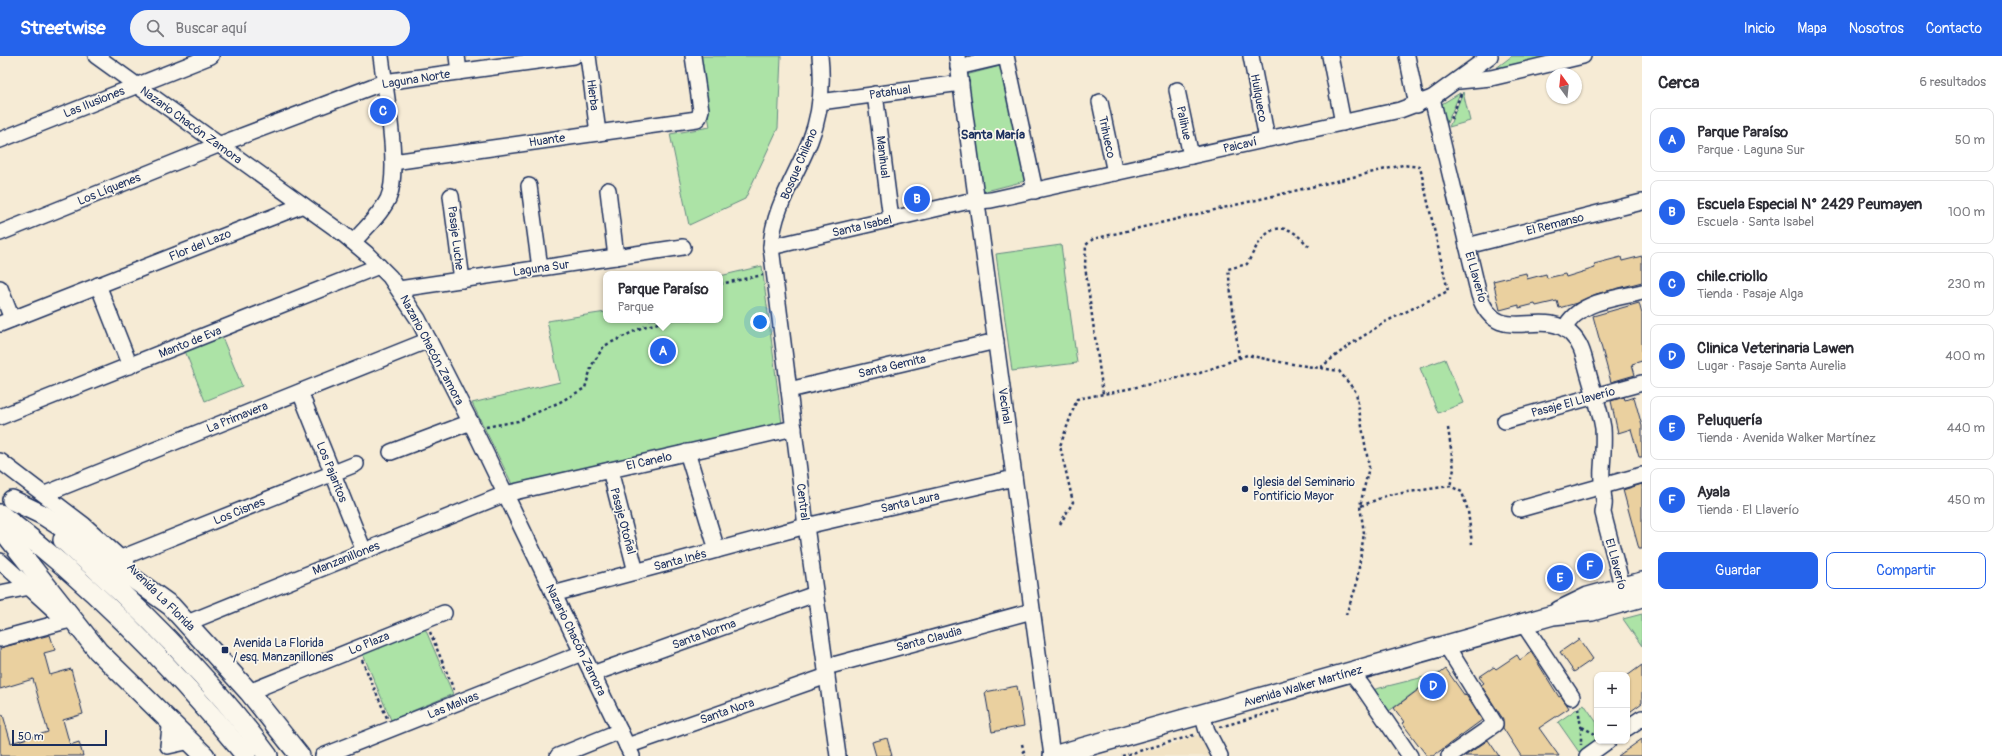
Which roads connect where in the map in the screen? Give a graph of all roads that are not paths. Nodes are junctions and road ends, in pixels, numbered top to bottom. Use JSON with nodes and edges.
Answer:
{"nodes":[{"id":1,"x":96,"y":56,"type":"edge"},
{"id":2,"x":211,"y":56,"type":"edge"},
{"id":3,"x":381,"y":56,"type":"edge"},
{"id":4,"x":458,"y":56,"type":"edge"},
{"id":5,"x":574,"y":56,"type":"edge"},
{"id":6,"x":588,"y":56,"type":"edge"},
{"id":7,"x":693,"y":56,"type":"edge"},
{"id":8,"x":820,"y":56,"type":"edge"},
{"id":9,"x":1006,"y":56,"type":"edge"},
{"id":10,"x":1251,"y":56,"type":"edge"},
{"id":11,"x":1330,"y":56,"type":"edge"},
{"id":12,"x":1407,"y":56,"type":"edge"},
{"id":13,"x":1583,"y":56,"type":"edge"},
{"id":14,"x":1487,"y":57,"type":"edge"},
{"id":15,"x":1562,"y":58,"type":"edge"},
{"id":16,"x":536,"y":59,"type":"edge"},
{"id":17,"x":958,"y":62,"type":"edge"},
{"id":18,"x":460,"y":72,"type":"junction"},
{"id":19,"x":384,"y":82,"type":"junction"},
{"id":20,"x":961,"y":83,"type":"junction"},
{"id":21,"x":1461,"y":84,"type":"junction"},
{"id":22,"x":136,"y":86,"type":"junction"},
{"id":23,"x":1177,"y":90,"type":"dead end"},
{"id":24,"x":875,"y":94,"type":"junction"},
{"id":25,"x":1432,"y":98,"type":"junction"},
{"id":26,"x":820,"y":102,"type":"junction"},
{"id":27,"x":1100,"y":102,"type":"dead end"},
{"id":28,"x":1417,"y":105,"type":"junction"},
{"id":29,"x":1343,"y":123,"type":"junction"},
{"id":30,"x":598,"y":133,"type":"junction"},
{"id":31,"x":1267,"y":139,"type":"junction"},
{"id":32,"x":0,"y":140,"type":"edge"},
{"id":33,"x":218,"y":144,"type":"junction"},
{"id":34,"x":1191,"y":156,"type":"junction"},
{"id":35,"x":393,"y":162,"type":"junction"},
{"id":36,"x":1115,"y":173,"type":"junction"},
{"id":37,"x":529,"y":186,"type":"dead end"},
{"id":38,"x":608,"y":190,"type":"dead end"},
{"id":39,"x":1035,"y":191,"type":"junction"},
{"id":40,"x":451,"y":196,"type":"dead end"},
{"id":41,"x":977,"y":201,"type":"junction"},
{"id":42,"x":1642,"y":202,"type":"edge"},
{"id":43,"x":303,"y":205,"type":"junction"},
{"id":44,"x":890,"y":219,"type":"junction"},
{"id":45,"x":0,"y":233,"type":"edge"},
{"id":46,"x":353,"y":242,"type":"junction"},
{"id":47,"x":1467,"y":246,"type":"junction"},
{"id":48,"x":683,"y":247,"type":"dead end"},
{"id":49,"x":771,"y":247,"type":"junction"},
{"id":50,"x":616,"y":257,"type":"junction"},
{"id":51,"x":379,"y":266,"type":"junction"},
{"id":52,"x":540,"y":268,"type":"junction"},
{"id":53,"x":462,"y":280,"type":"junction"},
{"id":54,"x":98,"y":285,"type":"junction"},
{"id":55,"x":0,"y":288,"type":"edge"},
{"id":56,"x":399,"y":289,"type":"junction"},
{"id":57,"x":1642,"y":292,"type":"edge"},
{"id":58,"x":6,"y":322,"type":"edge"},
{"id":59,"x":1566,"y":328,"type":"junction"},
{"id":60,"x":429,"y":340,"type":"junction"},
{"id":61,"x":996,"y":342,"type":"junction"},
{"id":62,"x":130,"y":366,"type":"junction"},
{"id":63,"x":1642,"y":383,"type":"edge"},
{"id":64,"x":789,"y":390,"type":"junction"},
{"id":65,"x":300,"y":392,"type":"junction"},
{"id":66,"x":1595,"y":396,"type":"junction"},
{"id":67,"x":0,"y":417,"type":"edge"},
{"id":68,"x":1505,"y":421,"type":"dead end"},
{"id":69,"x":472,"y":426,"type":"junction"},
{"id":70,"x":794,"y":428,"type":"junction"},
{"id":71,"x":391,"y":452,"type":"dead end"},
{"id":72,"x":687,"y":452,"type":"junction"},
{"id":73,"x":0,"y":461,"type":"edge"},
{"id":74,"x":356,"y":464,"type":"dead end"},
{"id":75,"x":610,"y":470,"type":"junction"},
{"id":76,"x":333,"y":474,"type":"junction"},
{"id":77,"x":1642,"y":475,"type":"edge"},
{"id":78,"x":1014,"y":478,"type":"junction"},
{"id":79,"x":1602,"y":486,"type":"junction"},
{"id":80,"x":44,"y":494,"type":"junction"},
{"id":81,"x":505,"y":494,"type":"junction"},
{"id":82,"x":6,"y":495,"type":"edge"},
{"id":83,"x":1520,"y":509,"type":"dead end"},
{"id":84,"x":0,"y":514,"type":"edge"},
{"id":85,"x":806,"y":526,"type":"junction"},
{"id":86,"x":0,"y":527,"type":"edge"},
{"id":87,"x":717,"y":550,"type":"junction"},
{"id":88,"x":364,"y":551,"type":"junction"},
{"id":89,"x":121,"y":558,"type":"junction"},
{"id":90,"x":0,"y":561,"type":"edge"},
{"id":91,"x":636,"y":572,"type":"junction"},
{"id":92,"x":30,"y":587,"type":"junction"},
{"id":93,"x":1634,"y":592,"type":"edge"},
{"id":94,"x":0,"y":593,"type":"edge"},
{"id":95,"x":553,"y":594,"type":"junction"},
{"id":96,"x":815,"y":594,"type":"junction"},
{"id":97,"x":171,"y":606,"type":"junction"},
{"id":98,"x":1032,"y":611,"type":"junction"},
{"id":99,"x":444,"y":613,"type":"dead end"},
{"id":100,"x":66,"y":621,"type":"junction"},
{"id":101,"x":187,"y":623,"type":"junction"},
{"id":102,"x":1523,"y":623,"type":"junction"},
{"id":103,"x":0,"y":639,"type":"edge"},
{"id":104,"x":1446,"y":645,"type":"junction"},
{"id":105,"x":98,"y":651,"type":"junction"},
{"id":106,"x":582,"y":653,"type":"junction"},
{"id":107,"x":826,"y":672,"type":"junction"},
{"id":108,"x":1351,"y":672,"type":"junction"},
{"id":109,"x":592,"y":674,"type":"junction"},
{"id":110,"x":249,"y":692,"type":"junction"},
{"id":111,"x":1572,"y":697,"type":"road end"},
{"id":112,"x":1202,"y":714,"type":"junction"},
{"id":113,"x":1642,"y":718,"type":"edge"},
{"id":114,"x":1630,"y":726,"type":"edge"},
{"id":115,"x":620,"y":731,"type":"junction"},
{"id":116,"x":1602,"y":744,"type":"edge"},
{"id":117,"x":199,"y":749,"type":"edge"},
{"id":118,"x":630,"y":751,"type":"edge"},
{"id":119,"x":1584,"y":753,"type":"edge"},
{"id":120,"x":246,"y":756,"type":"edge"},
{"id":121,"x":268,"y":756,"type":"edge"},
{"id":122,"x":300,"y":756,"type":"edge"},
{"id":123,"x":323,"y":756,"type":"edge"},
{"id":124,"x":558,"y":756,"type":"edge"},
{"id":125,"x":838,"y":756,"type":"edge"},
{"id":126,"x":1052,"y":756,"type":"edge"},
{"id":127,"x":1220,"y":756,"type":"edge"},
{"id":128,"x":1410,"y":756,"type":"edge"},
{"id":129,"x":1449,"y":756,"type":"edge"}],
"edges":[{"from":1,"to":22,"type":"street","name":"Nazario Chacón Zamora"},
{"from":2,"to":22,"type":"street","name":"Las Ilusiones"},
{"from":3,"to":19,"type":"street"},
{"from":4,"to":18,"type":"street"},
{"from":5,"to":16,"type":"street","name":"Laguna Norte"},
{"from":6,"to":30,"type":"street","name":"Hierba"},
{"from":7,"to":30,"type":"street","name":"Huante"},
{"from":8,"to":26,"type":"street","name":"Bosque Chileno"},
{"from":9,"to":17,"type":"street"},
{"from":9,"to":39,"type":"street"},
{"from":10,"to":31,"type":"street","name":"Huilqueco"},
{"from":11,"to":29,"type":"street"},
{"from":12,"to":28,"type":"street"},
{"from":13,"to":15,"type":"street"},
{"from":14,"to":21,"type":"street","name":"Paicaví"},
{"from":15,"to":21,"type":"street"},
{"from":16,"to":18,"type":"street","name":"Laguna Norte"},
{"from":17,"to":20,"type":"street","name":"Vecinal"},
{"from":18,"to":19,"type":"street","name":"Laguna Norte"},
{"from":19,"to":33,"type":"street","name":"Laguna Norte"},
{"from":19,"to":35,"type":"street"},
{"from":20,"to":24,"type":"street","name":"Patahual"},
{"from":20,"to":41,"type":"street","name":"Vecinal"},
{"from":21,"to":25,"type":"street","name":"Paicaví"},
{"from":22,"to":32,"type":"street","name":"Las Ilusiones"},
{"from":22,"to":33,"type":"street","name":"Nazario Chacón Zamora"},
{"from":23,"to":34,"type":"street","name":"Palihue"},
{"from":24,"to":26,"type":"street","name":"Patahual"},
{"from":24,"to":44,"type":"street","name":"Manihual"},
{"from":25,"to":28,"type":"street","name":"Paicaví"},
{"from":25,"to":47,"type":"street","name":"El Llaverío"},
{"from":26,"to":49,"type":"street","name":"Bosque Chileno"},
{"from":27,"to":36,"type":"street","name":"Trihueco"},
{"from":28,"to":29,"type":"street","name":"Paicaví"},
{"from":29,"to":31,"type":"street","name":"Paicaví"},
{"from":30,"to":35,"type":"street","name":"Huante"},
{"from":31,"to":34,"type":"street","name":"Paicaví"},
{"from":33,"to":43,"type":"street","name":"Nazario Chacón Zamora"},
{"from":33,"to":45,"type":"street","name":"Los Líquenes"},
{"from":34,"to":36,"type":"street","name":"Paicaví"},
{"from":35,"to":46,"type":"street"},
{"from":36,"to":39,"type":"street","name":"Paicaví"},
{"from":37,"to":52,"type":"street"},
{"from":38,"to":50,"type":"street"},
{"from":39,"to":41,"type":"street","name":"Paicaví"},
{"from":40,"to":53,"type":"street","name":"Pasaje Luche"},
{"from":41,"to":44,"type":"street","name":"Santa Isabel"},
{"from":41,"to":61,"type":"street","name":"Vecinal"},
{"from":42,"to":47,"type":"street","name":"El Remanso"},
{"from":43,"to":46,"type":"street","name":"Nazario Chacón Zamora"},
{"from":43,"to":54,"type":"street","name":"Flor del Lazo"},
{"from":44,"to":49,"type":"street","name":"Santa Isabel"},
{"from":46,"to":51,"type":"street","name":"Nazario Chacón Zamora"},
{"from":47,"to":59,"type":"street","name":"El Llaverío"},
{"from":48,"to":50,"type":"street","name":"Laguna Sur"},
{"from":49,"to":64,"type":"street","name":"Central"},
{"from":50,"to":52,"type":"street","name":"Laguna Sur"},
{"from":51,"to":56,"type":"street","name":"Nazario Chacón Zamora"},
{"from":51,"to":62,"type":"street","name":"Manto de Eva"},
{"from":52,"to":53,"type":"street","name":"Laguna Sur"},
{"from":53,"to":56,"type":"street","name":"Laguna Sur"},
{"from":54,"to":58,"type":"street","name":"Flor del Lazo"},
{"from":54,"to":62,"type":"street"},
{"from":55,"to":58,"type":"street"},
{"from":56,"to":60,"type":"street","name":"Nazario Chacón Zamora"},
{"from":57,"to":59,"type":"street"},
{"from":59,"to":66,"type":"street","name":"El Llaverío"},
{"from":60,"to":65,"type":"street","name":"La Primavera"},
{"from":60,"to":69,"type":"street","name":"Nazario Chacón Zamora"},
{"from":61,"to":64,"type":"street","name":"Santa Gemita"},
{"from":61,"to":78,"type":"street","name":"Vecinal"},
{"from":62,"to":67,"type":"street","name":"Manto de Eva"},
{"from":63,"to":66,"type":"street","name":"Pasaje El Llaverío"},
{"from":64,"to":70,"type":"street","name":"Central"},
{"from":65,"to":76,"type":"street","name":"Los Pajaritos"},
{"from":65,"to":80,"type":"street","name":"La Primavera"},
{"from":66,"to":68,"type":"street","name":"Pasaje El Llaverío"},
{"from":66,"to":79,"type":"street","name":"El Llaverío"},
{"from":69,"to":71,"type":"street"},
{"from":69,"to":81,"type":"street","name":"Nazario Chacón Zamora"},
{"from":70,"to":72,"type":"street","name":"El Canelo"},
{"from":70,"to":85,"type":"street","name":"Central"},
{"from":72,"to":75,"type":"street","name":"El Canelo"},
{"from":72,"to":87,"type":"street"},
{"from":73,"to":80,"type":"street","name":"Avenida La Florida"},
{"from":74,"to":76,"type":"street","name":"Los Cisnes"},
{"from":75,"to":81,"type":"street","name":"El Canelo"},
{"from":75,"to":91,"type":"street","name":"Pasaje Otoñal"},
{"from":76,"to":88,"type":"street","name":"Los Pajaritos"},
{"from":76,"to":89,"type":"street","name":"Los Cisnes"},
{"from":77,"to":79,"type":"street"},
{"from":78,"to":85,"type":"street","name":"Santa Laura"},
{"from":78,"to":98,"type":"street","name":"Vecinal"},
{"from":79,"to":83,"type":"street"},
{"from":79,"to":93,"type":"street","name":"El Llaverío"},
{"from":80,"to":89,"type":"street","name":"Avenida La Florida"},
{"from":81,"to":88,"type":"street","name":"Manzanillones"},
{"from":81,"to":95,"type":"street","name":"Nazario Chacón Zamora"},
{"from":82,"to":97,"type":"main road"},
{"from":82,"to":121,"type":"main road","name":"Avenida La Florida"},
{"from":84,"to":120,"type":"main road"},
{"from":85,"to":87,"type":"street","name":"Santa Inés"},
{"from":85,"to":96,"type":"street","name":"Central"},
{"from":86,"to":105,"type":"main road"},
{"from":87,"to":91,"type":"street","name":"Santa Inés"},
{"from":88,"to":101,"type":"street","name":"Manzanillones"},
{"from":89,"to":97,"type":"street","name":"Avenida La Florida"},
{"from":90,"to":92,"type":"street"},
{"from":91,"to":95,"type":"street","name":"Santa Inés"},
{"from":92,"to":94,"type":"street"},
{"from":92,"to":100,"type":"street"},
{"from":93,"to":102,"type":"main road","name":"Avenida Walker Martínez"},
{"from":95,"to":106,"type":"street","name":"Nazario Chacón Zamora"},
{"from":96,"to":107,"type":"street","name":"Central"},
{"from":96,"to":109,"type":"street","name":"Santa Norma"},
{"from":97,"to":101,"type":"main road","name":"Avenida La Florida"},
{"from":98,"to":107,"type":"street","name":"Santa Claudia"},
{"from":98,"to":126,"type":"street","name":"Vecinal"},
{"from":99,"to":110,"type":"street","name":"Lo Plaza"},
{"from":100,"to":103,"type":"street"},
{"from":100,"to":105,"type":"street"},
{"from":101,"to":110,"type":"main road","name":"Avenida La Florida"},
{"from":102,"to":104,"type":"main road","name":"Avenida Walker Martínez"},
{"from":102,"to":111,"type":"street"},
{"from":104,"to":108,"type":"main road","name":"Avenida Walker Martínez"},
{"from":104,"to":129,"type":"street"},
{"from":105,"to":117,"type":"main road"},
{"from":106,"to":109,"type":"street","name":"Nazario Chacón Zamora"},
{"from":106,"to":123,"type":"street","name":"Las Malvas"},
{"from":107,"to":118,"type":"street","name":"Santa Nora"},
{"from":107,"to":125,"type":"street","name":"Central"},
{"from":108,"to":112,"type":"main road","name":"Avenida Walker Martínez"},
{"from":108,"to":128,"type":"street"},
{"from":109,"to":115,"type":"street","name":"Nazario Chacón Zamora"},
{"from":110,"to":122,"type":"main road","name":"Avenida La Florida"},
{"from":112,"to":126,"type":"main road","name":"Avenida Walker Martínez"},
{"from":112,"to":127,"type":"street"},
{"from":113,"to":114,"type":"street"},
{"from":115,"to":118,"type":"street","name":"Nazario Chacón Zamora"},
{"from":115,"to":124,"type":"street"},
{"from":116,"to":119,"type":"street"}]}
